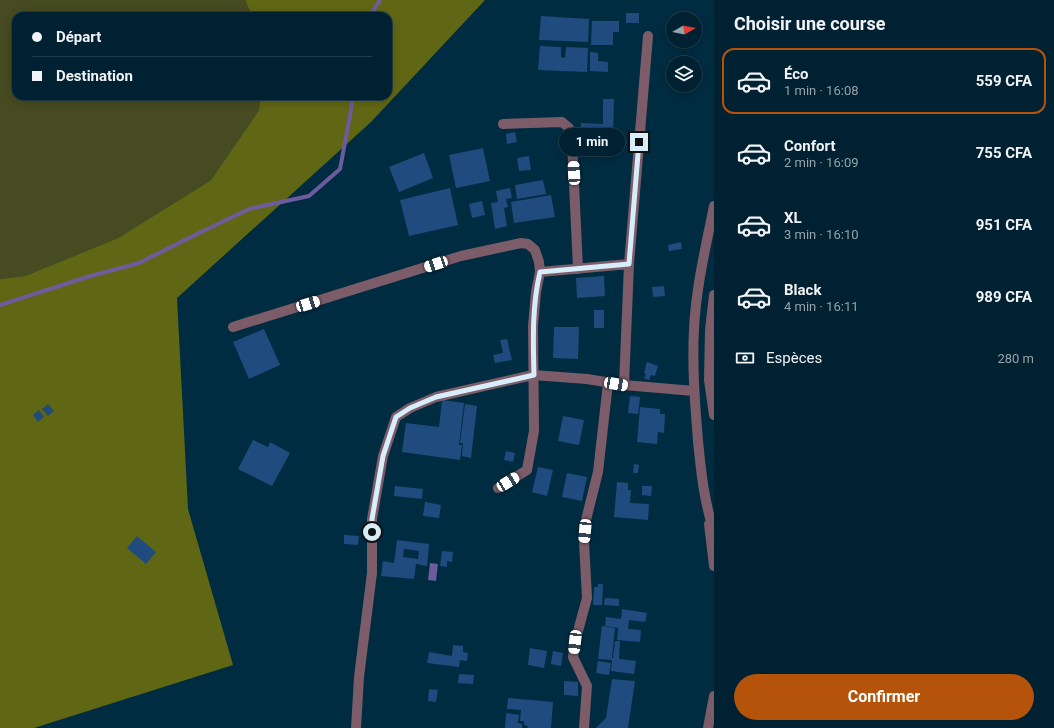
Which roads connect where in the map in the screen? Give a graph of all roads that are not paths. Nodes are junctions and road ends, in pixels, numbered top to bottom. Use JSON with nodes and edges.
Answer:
{"nodes":[{"id":1,"x":648,"y":36,"type":"dead end"},
{"id":2,"x":503,"y":124,"type":"dead end"},
{"id":3,"x":714,"y":206,"type":"edge"},
{"id":4,"x":629,"y":264,"type":"junction"},
{"id":5,"x":578,"y":268,"type":"junction"},
{"id":6,"x":540,"y":272,"type":"junction"},
{"id":7,"x":714,"y":295,"type":"edge"},
{"id":8,"x":233,"y":327,"type":"dead end"},
{"id":9,"x":534,"y":375,"type":"junction"},
{"id":10,"x":608,"y":383,"type":"junction"},
{"id":11,"x":624,"y":385,"type":"junction"},
{"id":12,"x":694,"y":391,"type":"junction"},
{"id":13,"x":714,"y":415,"type":"edge"},
{"id":14,"x":498,"y":488,"type":"dead end"},
{"id":15,"x":709,"y":516,"type":"junction"},
{"id":16,"x":714,"y":531,"type":"edge"},
{"id":17,"x":714,"y":566,"type":"edge"},
{"id":18,"x":714,"y":696,"type":"edge"},
{"id":19,"x":356,"y":728,"type":"edge"},
{"id":20,"x":584,"y":728,"type":"edge"},
{"id":21,"x":708,"y":728,"type":"edge"}],
"edges":[{"from":1,"to":4,"type":"street"},
{"from":2,"to":5,"type":"street"},
{"from":3,"to":12,"type":"street"},
{"from":4,"to":5,"type":"street"},
{"from":4,"to":11,"type":"street"},
{"from":5,"to":6,"type":"street"},
{"from":6,"to":8,"type":"street"},
{"from":6,"to":9,"type":"street"},
{"from":7,"to":13,"type":"street"},
{"from":9,"to":10,"type":"street"},
{"from":9,"to":14,"type":"street"},
{"from":9,"to":19,"type":"street"},
{"from":10,"to":11,"type":"street"},
{"from":10,"to":20,"type":"street"},
{"from":11,"to":12,"type":"street"},
{"from":12,"to":15,"type":"street"},
{"from":15,"to":16,"type":"street"},
{"from":15,"to":17,"type":"street"},
{"from":18,"to":21,"type":"street"}]}
